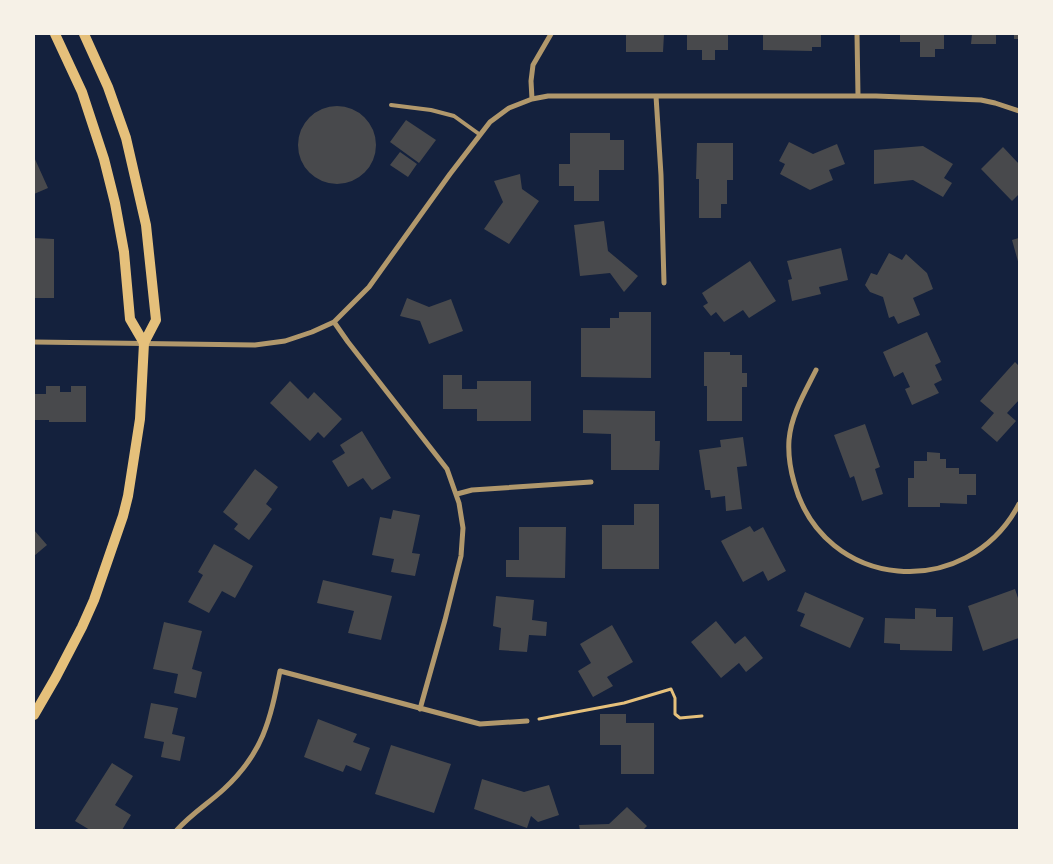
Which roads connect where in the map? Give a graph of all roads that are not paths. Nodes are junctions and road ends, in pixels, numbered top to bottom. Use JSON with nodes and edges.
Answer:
{"nodes":[{"id":1,"x":55,"y":34,"type":"edge"},
{"id":2,"x":84,"y":34,"type":"edge"},
{"id":3,"x":552,"y":34,"type":"edge"},
{"id":4,"x":857,"y":34,"type":"edge"},
{"id":5,"x":656,"y":96,"type":"junction"},
{"id":6,"x":858,"y":96,"type":"junction"},
{"id":7,"x":532,"y":99,"type":"junction"},
{"id":8,"x":391,"y":105,"type":"dead end"},
{"id":9,"x":1019,"y":111,"type":"edge"},
{"id":10,"x":480,"y":134,"type":"junction"},
{"id":11,"x":664,"y":283,"type":"dead end"},
{"id":12,"x":334,"y":322,"type":"junction"},
{"id":13,"x":34,"y":342,"type":"edge"},
{"id":14,"x":144,"y":343,"type":"junction"},
{"id":15,"x":816,"y":370,"type":"dead end"},
{"id":16,"x":591,"y":482,"type":"dead end"},
{"id":17,"x":457,"y":494,"type":"junction"},
{"id":18,"x":1019,"y":504,"type":"edge"},
{"id":19,"x":420,"y":708,"type":"junction"},
{"id":20,"x":34,"y":715,"type":"edge"},
{"id":21,"x":526,"y":721,"type":"road end"},
{"id":22,"x":178,"y":830,"type":"edge"}],
"edges":[{"from":1,"to":14,"type":"main road"},
{"from":2,"to":14,"type":"main road"},
{"from":3,"to":7,"type":"street"},
{"from":4,"to":6,"type":"street"},
{"from":5,"to":6,"type":"street"},
{"from":5,"to":7,"type":"street"},
{"from":5,"to":11,"type":"street"},
{"from":6,"to":9,"type":"street"},
{"from":7,"to":10,"type":"street"},
{"from":8,"to":10,"type":"lane"},
{"from":10,"to":12,"type":"street"},
{"from":12,"to":14,"type":"street"},
{"from":12,"to":17,"type":"street"},
{"from":13,"to":14,"type":"street"},
{"from":14,"to":20,"type":"main road"},
{"from":15,"to":18,"type":"street"},
{"from":16,"to":17,"type":"street"},
{"from":17,"to":19,"type":"street"},
{"from":19,"to":21,"type":"street"},
{"from":19,"to":22,"type":"street"}]}
